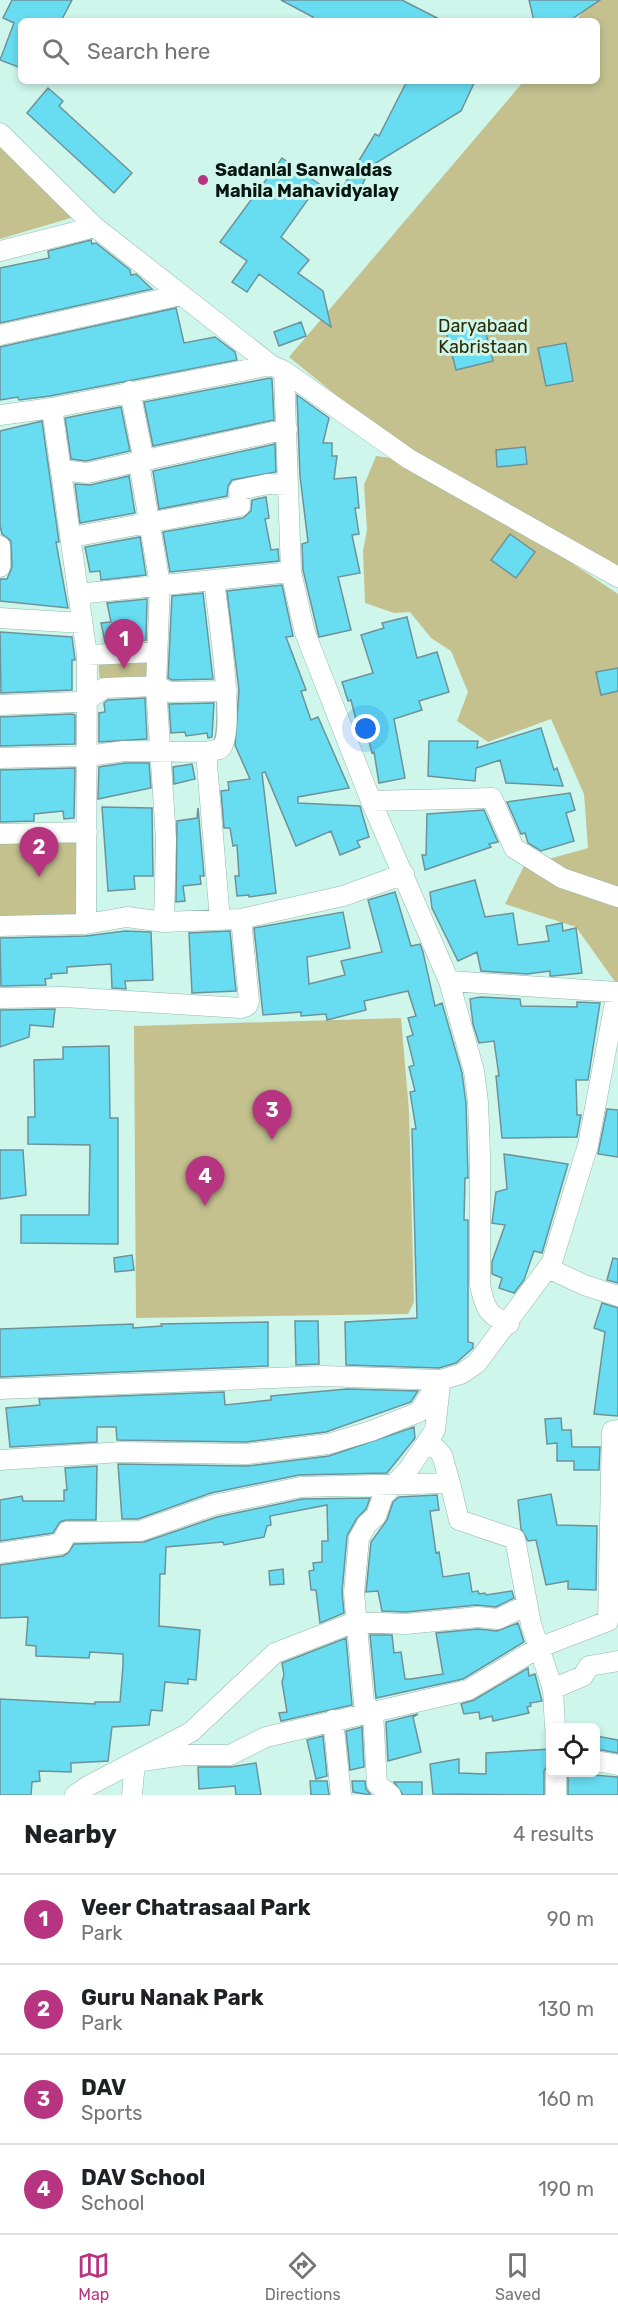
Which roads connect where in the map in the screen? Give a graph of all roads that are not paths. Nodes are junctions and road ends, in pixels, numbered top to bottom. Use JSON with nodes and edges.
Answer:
{"nodes":[{"id":1,"x":0,"y":133,"type":"edge"},
{"id":2,"x":95,"y":227,"type":"junction"},
{"id":3,"x":0,"y":251,"type":"edge"},
{"id":4,"x":181,"y":295,"type":"junction"},
{"id":5,"x":0,"y":335,"type":"edge"},
{"id":6,"x":278,"y":368,"type":"junction"},
{"id":7,"x":130,"y":391,"type":"junction"},
{"id":8,"x":52,"y":408,"type":"junction"},
{"id":9,"x":0,"y":415,"type":"edge"},
{"id":10,"x":288,"y":429,"type":"junction"},
{"id":11,"x":144,"y":461,"type":"junction"},
{"id":12,"x":62,"y":470,"type":"junction"},
{"id":13,"x":286,"y":485,"type":"junction"},
{"id":14,"x":150,"y":522,"type":"junction"},
{"id":15,"x":72,"y":537,"type":"junction"},
{"id":16,"x":0,"y":546,"type":"edge"},
{"id":17,"x":0,"y":567,"type":"edge"},
{"id":18,"x":291,"y":572,"type":"junction"},
{"id":19,"x":618,"y":577,"type":"edge"},
{"id":20,"x":214,"y":580,"type":"junction"},
{"id":21,"x":160,"y":584,"type":"junction"},
{"id":22,"x":78,"y":594,"type":"junction"},
{"id":23,"x":0,"y":618,"type":"edge"},
{"id":24,"x":82,"y":623,"type":"junction"},
{"id":25,"x":157,"y":652,"type":"junction"},
{"id":26,"x":87,"y":655,"type":"junction"},
{"id":27,"x":156,"y":686,"type":"junction"},
{"id":28,"x":227,"y":691,"type":"junction"},
{"id":29,"x":87,"y":700,"type":"junction"},
{"id":30,"x":0,"y":705,"type":"edge"},
{"id":31,"x":206,"y":752,"type":"junction"},
{"id":32,"x":160,"y":753,"type":"junction"},
{"id":33,"x":88,"y":756,"type":"junction"},
{"id":34,"x":0,"y":758,"type":"edge"},
{"id":35,"x":371,"y":801,"type":"junction"},
{"id":36,"x":87,"y":832,"type":"junction"},
{"id":37,"x":0,"y":834,"type":"edge"},
{"id":38,"x":404,"y":874,"type":"junction"},
{"id":39,"x":618,"y":897,"type":"edge"},
{"id":40,"x":241,"y":919,"type":"junction"},
{"id":41,"x":220,"y":920,"type":"junction"},
{"id":42,"x":164,"y":922,"type":"junction"},
{"id":43,"x":86,"y":924,"type":"junction"},
{"id":44,"x":0,"y":926,"type":"edge"},
{"id":45,"x":449,"y":981,"type":"junction"},
{"id":46,"x":0,"y":998,"type":"edge"},
{"id":47,"x":609,"y":1083,"type":"edge"},
{"id":48,"x":548,"y":1268,"type":"junction"},
{"id":49,"x":618,"y":1296,"type":"edge"},
{"id":50,"x":509,"y":1324,"type":"junction"},
{"id":51,"x":440,"y":1380,"type":"junction"},
{"id":52,"x":0,"y":1389,"type":"edge"},
{"id":53,"x":618,"y":1430,"type":"edge"},
{"id":54,"x":428,"y":1440,"type":"junction"},
{"id":55,"x":0,"y":1460,"type":"edge"},
{"id":56,"x":450,"y":1483,"type":"junction"},
{"id":57,"x":395,"y":1484,"type":"junction"},
{"id":58,"x":0,"y":1553,"type":"edge"},
{"id":59,"x":527,"y":1605,"type":"junction"},
{"id":60,"x":613,"y":1621,"type":"edge"},
{"id":61,"x":355,"y":1622,"type":"junction"},
{"id":62,"x":538,"y":1648,"type":"junction"},
{"id":63,"x":618,"y":1661,"type":"edge"},
{"id":64,"x":553,"y":1689,"type":"junction"},
{"id":65,"x":373,"y":1712,"type":"junction"},
{"id":66,"x":333,"y":1720,"type":"junction"},
{"id":67,"x":555,"y":1723,"type":"edge"},
{"id":68,"x":135,"y":1762,"type":"junction"},
{"id":69,"x":600,"y":1762,"type":"edge"},
{"id":70,"x":618,"y":1765,"type":"edge"},
{"id":71,"x":556,"y":1777,"type":"edge"},
{"id":72,"x":82,"y":1792,"type":"edge"},
{"id":73,"x":132,"y":1795,"type":"edge"},
{"id":74,"x":341,"y":1795,"type":"edge"},
{"id":75,"x":391,"y":1795,"type":"edge"},
{"id":76,"x":556,"y":1795,"type":"edge"}],
"edges":[{"from":1,"to":2,"type":"street"},
{"from":2,"to":3,"type":"street"},
{"from":2,"to":4,"type":"street"},
{"from":4,"to":5,"type":"street"},
{"from":4,"to":6,"type":"street"},
{"from":6,"to":7,"type":"street"},
{"from":6,"to":10,"type":"street"},
{"from":6,"to":19,"type":"street"},
{"from":7,"to":8,"type":"street"},
{"from":7,"to":11,"type":"street"},
{"from":8,"to":9,"type":"street"},
{"from":8,"to":12,"type":"street"},
{"from":10,"to":11,"type":"street"},
{"from":10,"to":13,"type":"street"},
{"from":11,"to":12,"type":"street"},
{"from":11,"to":14,"type":"street"},
{"from":12,"to":15,"type":"street"},
{"from":13,"to":14,"type":"street"},
{"from":13,"to":18,"type":"street"},
{"from":14,"to":15,"type":"street"},
{"from":14,"to":21,"type":"street"},
{"from":15,"to":22,"type":"street"},
{"from":16,"to":17,"type":"street"},
{"from":18,"to":20,"type":"street"},
{"from":18,"to":35,"type":"street"},
{"from":20,"to":21,"type":"street"},
{"from":20,"to":28,"type":"street"},
{"from":21,"to":22,"type":"street"},
{"from":21,"to":25,"type":"street"},
{"from":22,"to":24,"type":"street"},
{"from":23,"to":24,"type":"street"},
{"from":24,"to":26,"type":"street"},
{"from":25,"to":26,"type":"street"},
{"from":25,"to":27,"type":"street"},
{"from":26,"to":29,"type":"street"},
{"from":27,"to":28,"type":"street"},
{"from":27,"to":29,"type":"street"},
{"from":27,"to":32,"type":"street"},
{"from":28,"to":31,"type":"street"},
{"from":29,"to":30,"type":"street"},
{"from":29,"to":33,"type":"street"},
{"from":31,"to":32,"type":"street"},
{"from":31,"to":41,"type":"street"},
{"from":32,"to":33,"type":"street"},
{"from":32,"to":42,"type":"street"},
{"from":33,"to":34,"type":"street"},
{"from":33,"to":36,"type":"street"},
{"from":35,"to":38,"type":"street"},
{"from":35,"to":39,"type":"street"},
{"from":36,"to":37,"type":"street"},
{"from":36,"to":43,"type":"street"},
{"from":38,"to":40,"type":"street"},
{"from":38,"to":45,"type":"street"},
{"from":40,"to":41,"type":"street"},
{"from":40,"to":46,"type":"street"},
{"from":41,"to":42,"type":"street"},
{"from":42,"to":43,"type":"street"},
{"from":43,"to":44,"type":"street"},
{"from":45,"to":47,"type":"street"},
{"from":45,"to":50,"type":"street"},
{"from":47,"to":48,"type":"street"},
{"from":48,"to":49,"type":"street"},
{"from":48,"to":50,"type":"street"},
{"from":50,"to":51,"type":"street"},
{"from":51,"to":52,"type":"street"},
{"from":51,"to":54,"type":"street"},
{"from":51,"to":55,"type":"street"},
{"from":53,"to":60,"type":"street"},
{"from":54,"to":56,"type":"street"},
{"from":54,"to":57,"type":"street"},
{"from":56,"to":57,"type":"street"},
{"from":56,"to":59,"type":"street"},
{"from":57,"to":58,"type":"street"},
{"from":57,"to":61,"type":"street"},
{"from":59,"to":61,"type":"street"},
{"from":59,"to":62,"type":"street"},
{"from":60,"to":62,"type":"street"},
{"from":61,"to":65,"type":"street"},
{"from":61,"to":68,"type":"street"},
{"from":62,"to":64,"type":"street"},
{"from":62,"to":65,"type":"street"},
{"from":63,"to":64,"type":"street"},
{"from":64,"to":67,"type":"street"},
{"from":65,"to":66,"type":"street"},
{"from":65,"to":75,"type":"street"},
{"from":66,"to":68,"type":"street"},
{"from":66,"to":74,"type":"street"},
{"from":68,"to":72,"type":"street"},
{"from":68,"to":73,"type":"street"},
{"from":69,"to":70,"type":"street"},
{"from":71,"to":76,"type":"street"}]}
